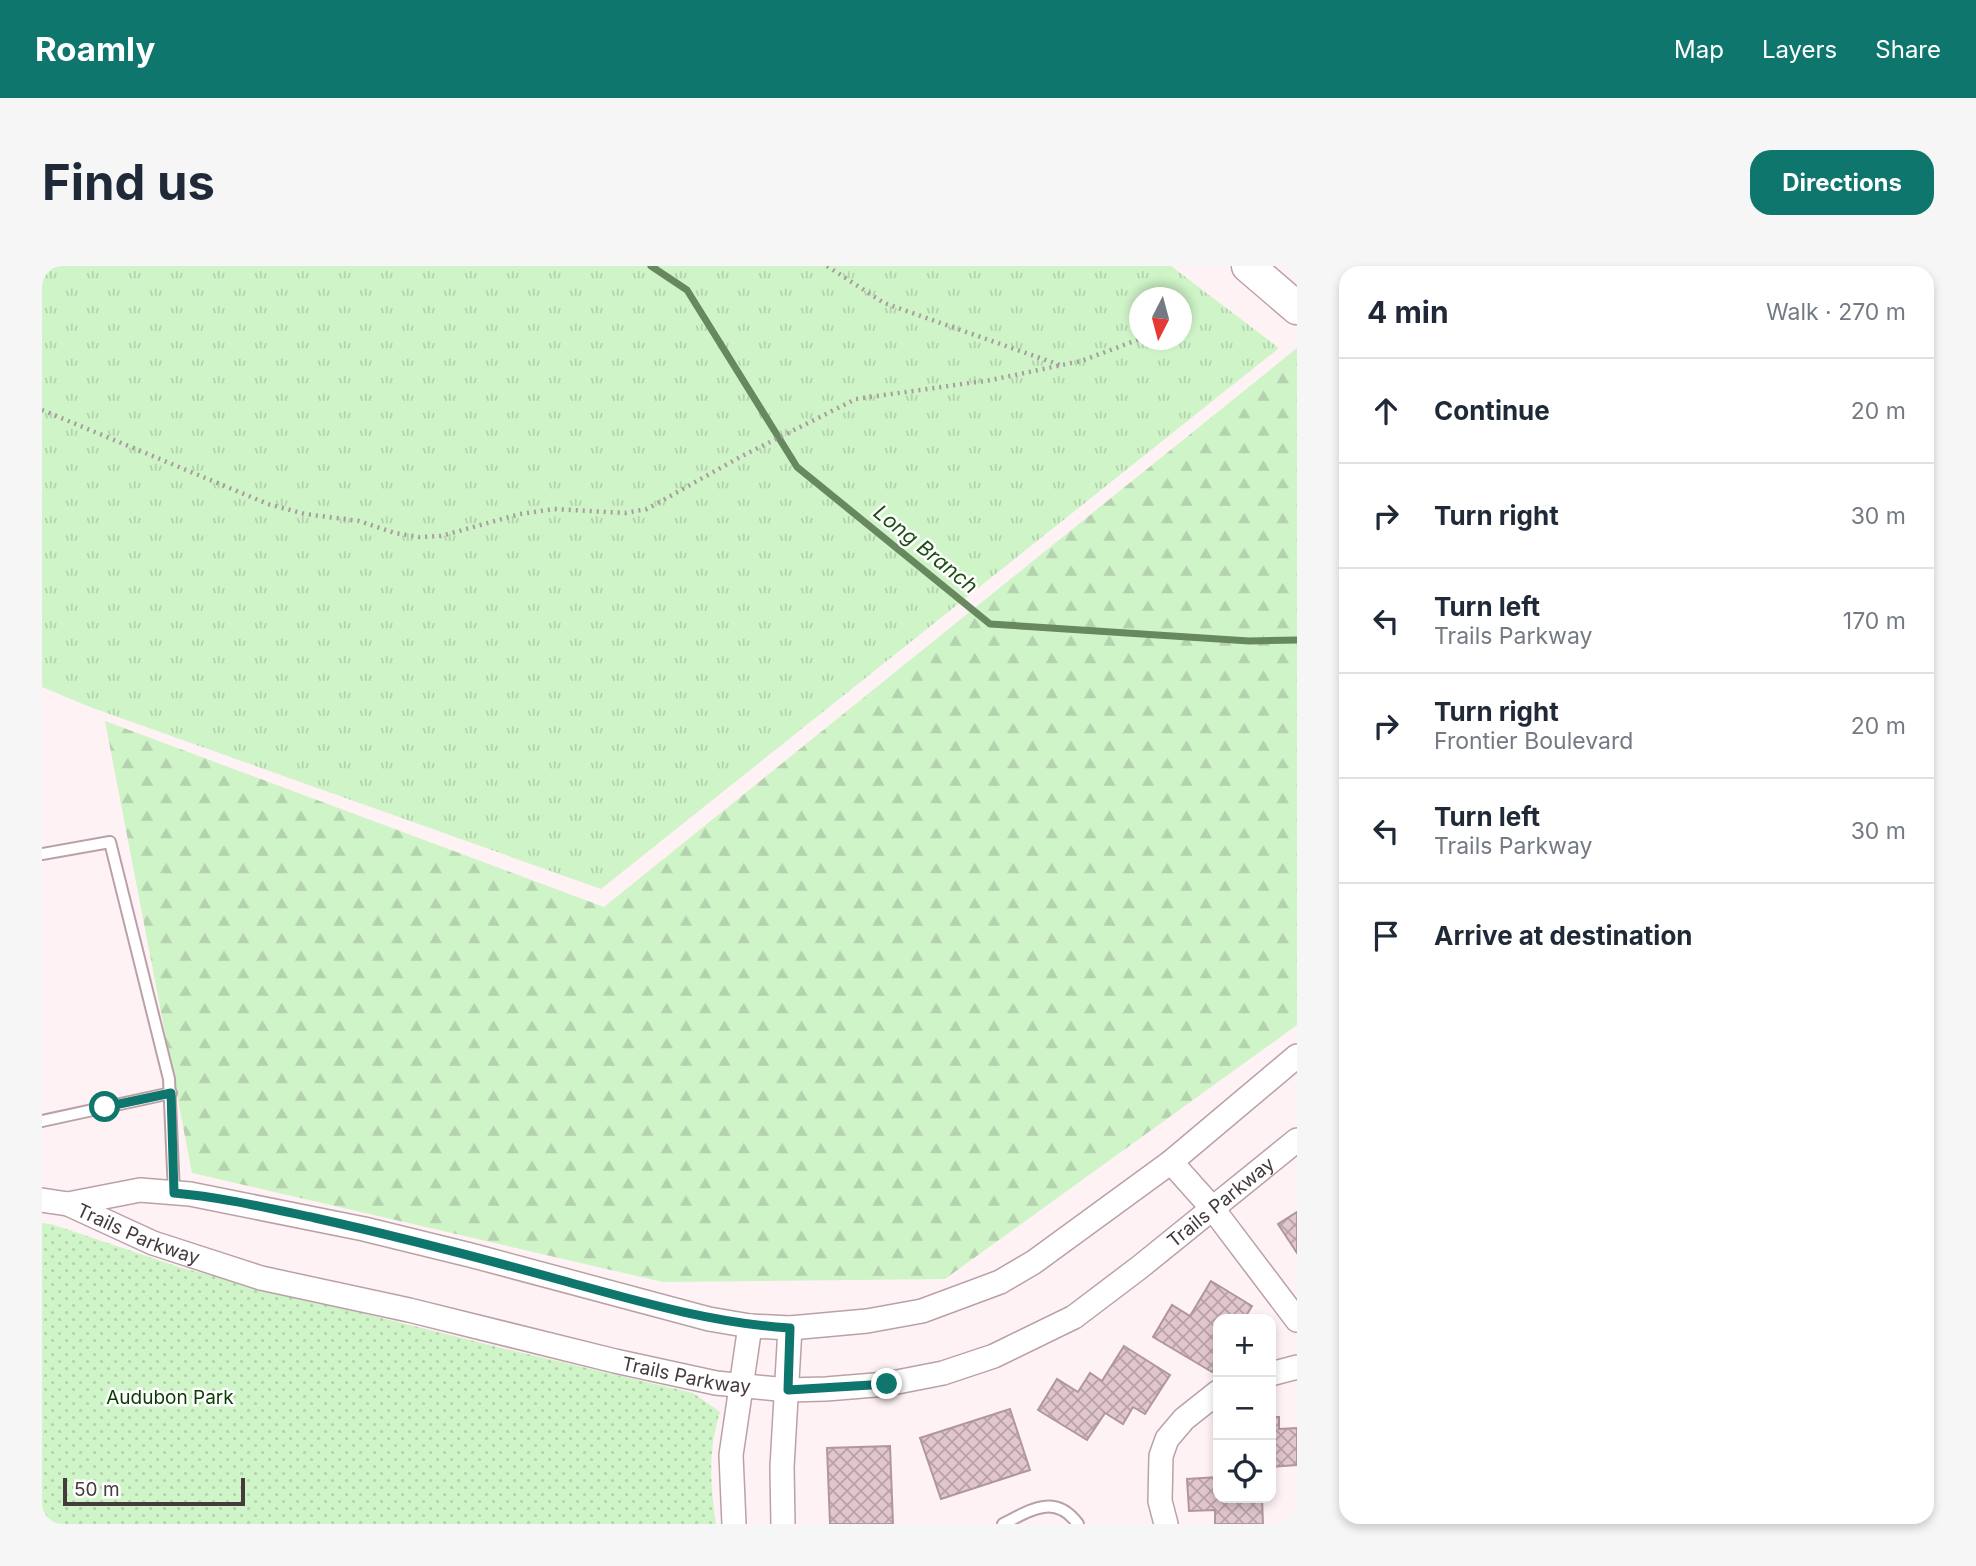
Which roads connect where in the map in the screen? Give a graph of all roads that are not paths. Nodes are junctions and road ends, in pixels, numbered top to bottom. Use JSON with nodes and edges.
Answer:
{"nodes":[{"id":1,"x":1248,"y":266,"type":"edge"},
{"id":2,"x":1297,"y":308,"type":"edge"},
{"id":3,"x":42,"y":854,"type":"edge"},
{"id":4,"x":1297,"y":1056,"type":"edge"},
{"id":5,"x":171,"y":1093,"type":"junction"},
{"id":6,"x":42,"y":1121,"type":"edge"},
{"id":7,"x":1297,"y":1140,"type":"edge"},
{"id":8,"x":1171,"y":1162,"type":"junction"},
{"id":9,"x":174,"y":1193,"type":"junction"},
{"id":10,"x":42,"y":1200,"type":"edge"},
{"id":11,"x":68,"y":1204,"type":"junction"},
{"id":12,"x":1213,"y":1209,"type":"junction"},
{"id":13,"x":1297,"y":1320,"type":"edge"},
{"id":14,"x":750,"y":1326,"type":"junction"},
{"id":15,"x":790,"y":1328,"type":"junction"},
{"id":16,"x":1297,"y":1367,"type":"edge"},
{"id":17,"x":1276,"y":1373,"type":"edge"},
{"id":18,"x":741,"y":1385,"type":"junction"},
{"id":19,"x":788,"y":1390,"type":"junction"},
{"id":20,"x":1213,"y":1396,"type":"edge"},
{"id":21,"x":734,"y":1524,"type":"edge"},
{"id":22,"x":783,"y":1524,"type":"edge"},
{"id":23,"x":1003,"y":1524,"type":"edge"},
{"id":24,"x":1078,"y":1524,"type":"edge"},
{"id":25,"x":1166,"y":1524,"type":"edge"}],
"edges":[{"from":1,"to":2,"type":"main road"},
{"from":3,"to":5,"type":"lane"},
{"from":4,"to":8,"type":"street","name":"Trails Parkway"},
{"from":5,"to":6,"type":"lane"},
{"from":5,"to":9,"type":"lane"},
{"from":7,"to":12,"type":"street","name":"Trails Parkway"},
{"from":8,"to":12,"type":"street"},
{"from":8,"to":15,"type":"street","name":"Trails Parkway"},
{"from":9,"to":11,"type":"street","name":"Trails Parkway"},
{"from":9,"to":14,"type":"street","name":"Trails Parkway"},
{"from":10,"to":11,"type":"street","name":"Trails Parkway"},
{"from":11,"to":18,"type":"street","name":"Trails Parkway"},
{"from":12,"to":13,"type":"street"},
{"from":12,"to":19,"type":"street","name":"Trails Parkway"},
{"from":14,"to":15,"type":"street","name":"Trails Parkway"},
{"from":14,"to":18,"type":"street"},
{"from":15,"to":19,"type":"street"},
{"from":16,"to":17,"type":"street"},
{"from":18,"to":19,"type":"street","name":"Trails Parkway"},
{"from":18,"to":21,"type":"street"},
{"from":19,"to":22,"type":"street"},
{"from":20,"to":25,"type":"street"},
{"from":23,"to":24,"type":"lane"}]}
